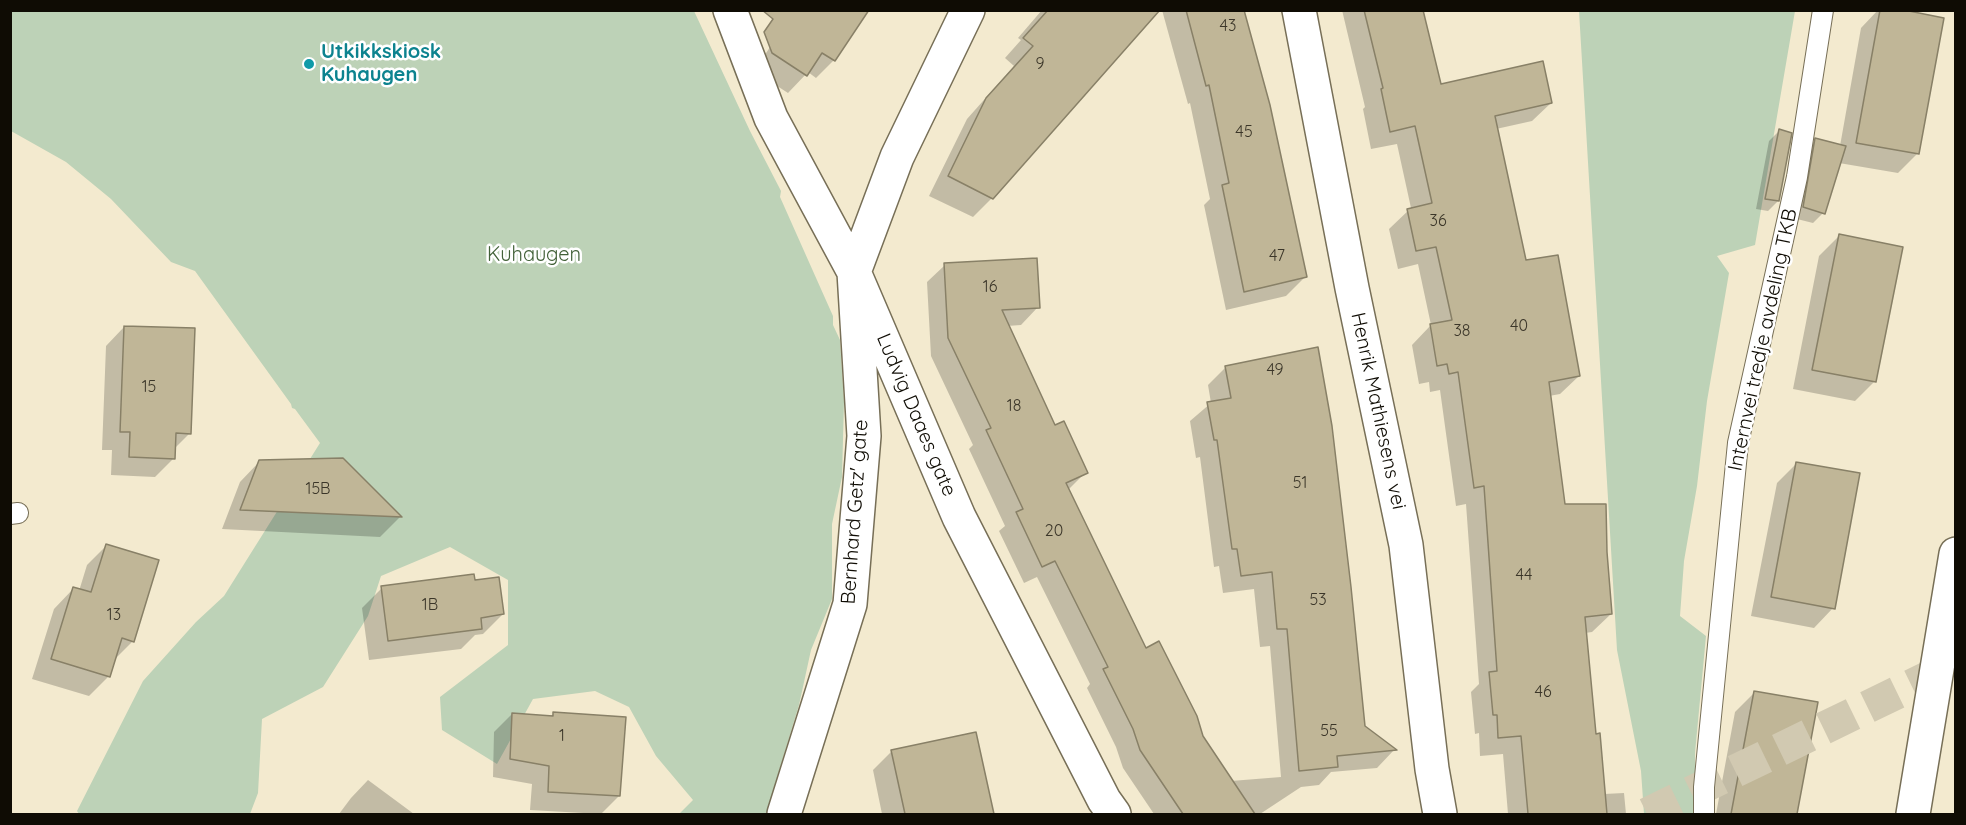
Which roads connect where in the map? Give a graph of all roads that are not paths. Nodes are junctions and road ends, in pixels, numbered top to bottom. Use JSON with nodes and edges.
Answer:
{"nodes":[{"id":1,"x":730,"y":10,"type":"edge"},
{"id":2,"x":968,"y":10,"type":"edge"},
{"id":3,"x":1299,"y":10,"type":"edge"},
{"id":4,"x":1823,"y":10,"type":"edge"},
{"id":5,"x":854,"y":272,"type":"junction"},
{"id":6,"x":1956,"y":554,"type":"edge"},
{"id":7,"x":1952,"y":602,"type":"edge"},
{"id":8,"x":784,"y":814,"type":"edge"},
{"id":9,"x":1114,"y":814,"type":"edge"},
{"id":10,"x":1440,"y":814,"type":"edge"},
{"id":11,"x":1704,"y":814,"type":"edge"},
{"id":12,"x":1913,"y":814,"type":"edge"}],
"edges":[{"from":1,"to":5,"type":"street","name":"Ludvig Daaes gate"},
{"from":2,"to":5,"type":"street"},
{"from":3,"to":10,"type":"street","name":"Henrik Mathiesens vei"},
{"from":4,"to":11,"type":"lane","name":"Internvei tredje avdeling TKB"},
{"from":5,"to":8,"type":"street","name":"Bernhard Getz' gate"},
{"from":5,"to":9,"type":"street","name":"Ludvig Daaes gate"},
{"from":6,"to":7,"type":"street"},
{"from":7,"to":12,"type":"street"}]}
